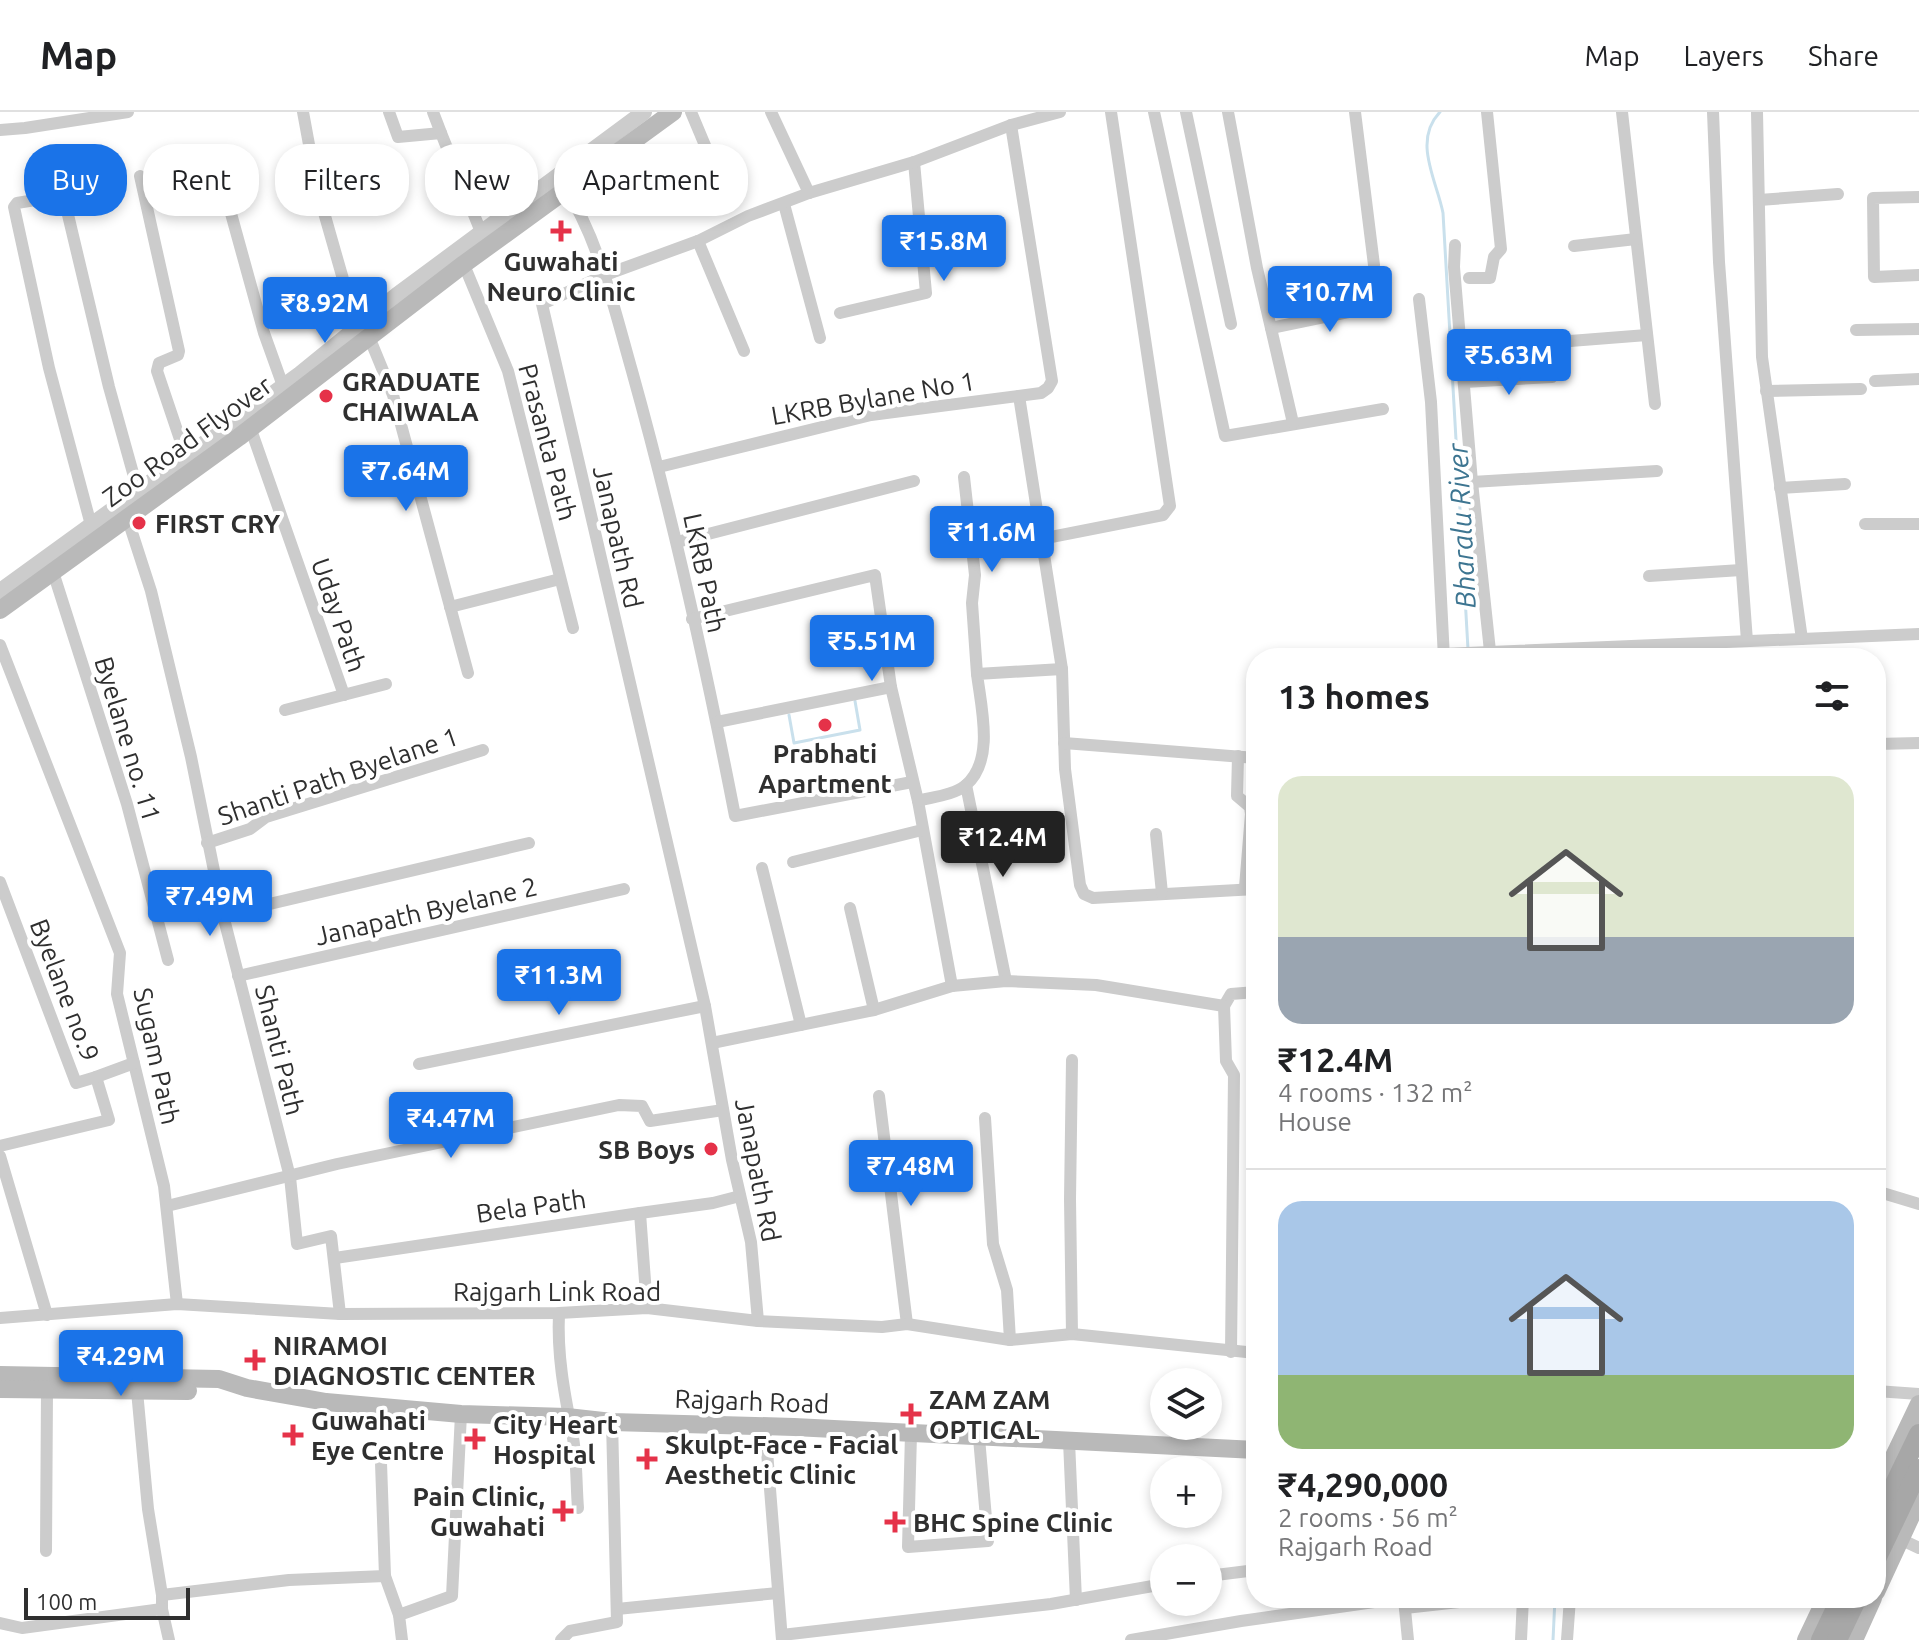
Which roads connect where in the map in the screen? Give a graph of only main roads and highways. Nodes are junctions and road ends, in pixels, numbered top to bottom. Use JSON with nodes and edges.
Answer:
{"nodes":[{"id":1,"x":656,"y":112,"type":"edge"},
{"id":2,"x":673,"y":112,"type":"edge"},
{"id":3,"x":0,"y":600,"type":"edge"},
{"id":4,"x":0,"y":610,"type":"edge"},
{"id":5,"x":0,"y":1375,"type":"edge"},
{"id":6,"x":247,"y":1388,"type":"junction"},
{"id":7,"x":0,"y":1389,"type":"edge"},
{"id":8,"x":1919,"y":1404,"type":"edge"},
{"id":9,"x":1919,"y":1434,"type":"edge"},
{"id":10,"x":1246,"y":1450,"type":"edge"},
{"id":11,"x":1919,"y":1469,"type":"edge"},
{"id":12,"x":1886,"y":1471,"type":"edge"},
{"id":13,"x":1886,"y":1491,"type":"edge"},
{"id":14,"x":1918,"y":1499,"type":"edge"},
{"id":15,"x":1886,"y":1502,"type":"edge"},
{"id":16,"x":1886,"y":1538,"type":"edge"},
{"id":17,"x":1886,"y":1570,"type":"edge"},
{"id":18,"x":1821,"y":1608,"type":"edge"},
{"id":19,"x":1836,"y":1608,"type":"edge"},
{"id":20,"x":1852,"y":1608,"type":"edge"},
{"id":21,"x":1868,"y":1608,"type":"edge"},
{"id":22,"x":1806,"y":1640,"type":"edge"},
{"id":23,"x":1821,"y":1640,"type":"edge"},
{"id":24,"x":1837,"y":1640,"type":"edge"},
{"id":25,"x":1854,"y":1640,"type":"edge"}],
"edges":[{"from":1,"to":3,"type":"main road","name":"Zoo Road Flyover"},
{"from":2,"to":4,"type":"main road","name":"Zoo Road Flyover","bridge":true},
{"from":5,"to":6,"type":"main road","name":"Rajgarh Road"},
{"from":6,"to":7,"type":"main road","name":"Rajgarh Road"},
{"from":6,"to":10,"type":"main road","name":"Rajgarh Road"},
{"from":8,"to":12,"type":"main road"},
{"from":9,"to":15,"type":"main road","bridge":true},
{"from":11,"to":16,"type":"main road","bridge":true},
{"from":13,"to":14,"type":"main road"},
{"from":14,"to":17,"type":"main road"},
{"from":18,"to":22,"type":"main road"},
{"from":19,"to":23,"type":"main road"},
{"from":20,"to":24,"type":"main road"},
{"from":21,"to":25,"type":"main road"}]}
